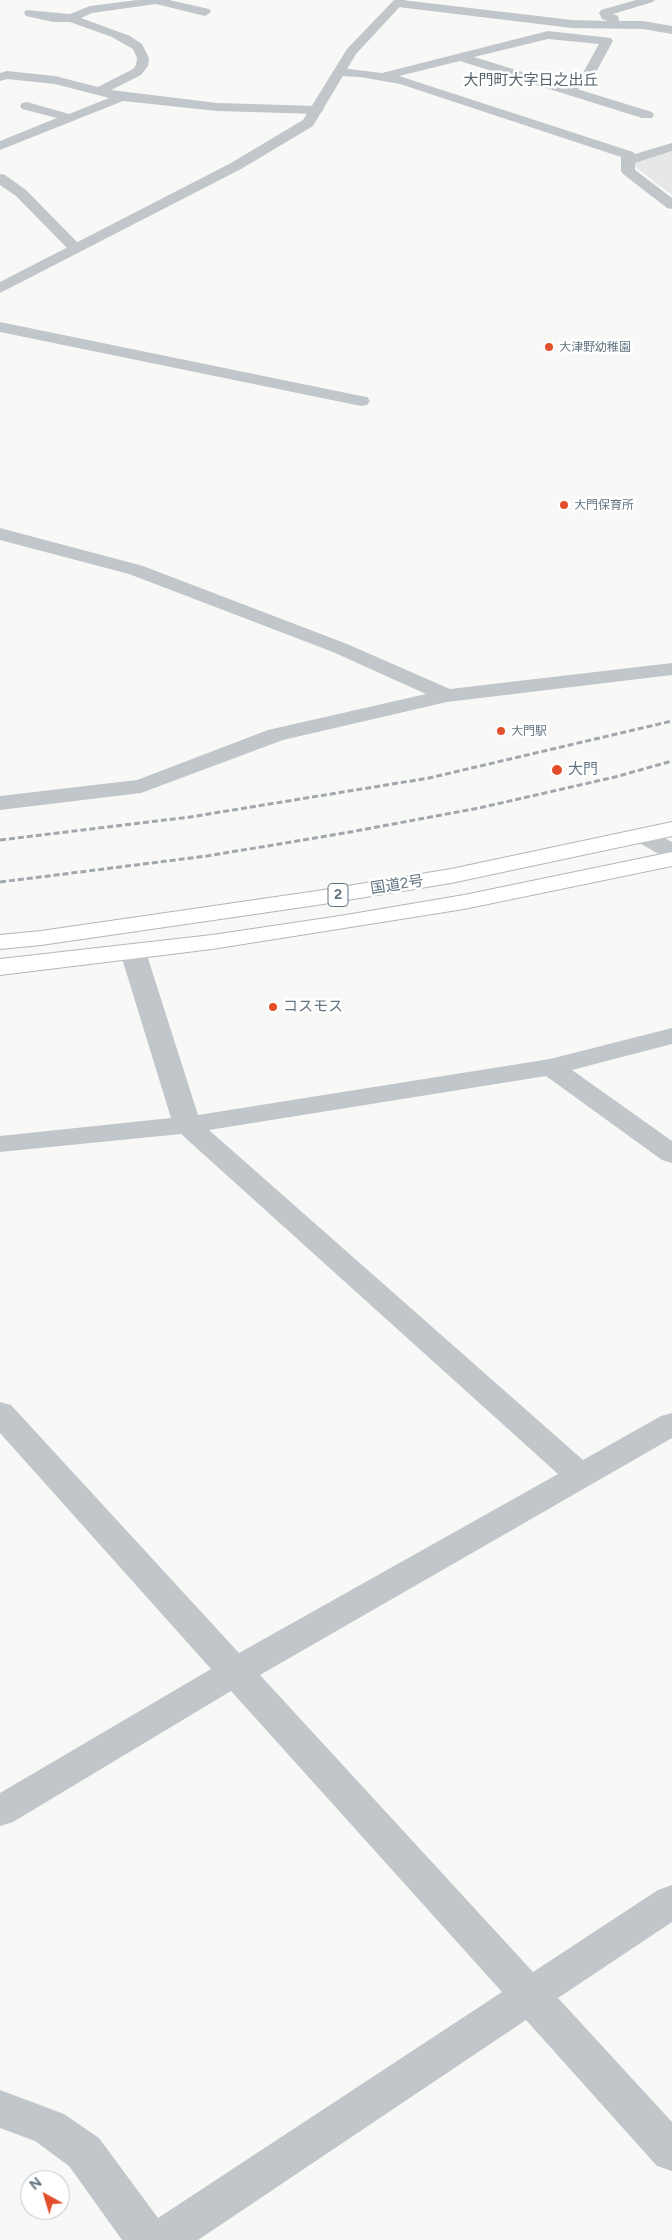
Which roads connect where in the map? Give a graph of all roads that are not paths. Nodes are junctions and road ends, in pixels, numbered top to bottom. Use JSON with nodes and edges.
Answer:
{"nodes":[{"id":1,"x":159,"y":0,"type":"edge"},
{"id":2,"x":649,"y":0,"type":"edge"},
{"id":3,"x":399,"y":1,"type":"edge"},
{"id":4,"x":91,"y":2,"type":"dead end"},
{"id":5,"x":114,"y":7,"type":"junction"},
{"id":6,"x":206,"y":12,"type":"dead end"},
{"id":7,"x":30,"y":13,"type":"dead end"},
{"id":8,"x":75,"y":18,"type":"junction"},
{"id":9,"x":643,"y":25,"type":"junction"},
{"id":10,"x":672,"y":30,"type":"edge"},
{"id":11,"x":463,"y":58,"type":"junction"},
{"id":12,"x":341,"y":72,"type":"junction"},
{"id":13,"x":0,"y":77,"type":"edge"},
{"id":14,"x":384,"y":77,"type":"junction"},
{"id":15,"x":564,"y":89,"type":"junction"},
{"id":16,"x":102,"y":90,"type":"junction"},
{"id":17,"x":122,"y":96,"type":"junction"},
{"id":18,"x":27,"y":106,"type":"dead end"},
{"id":19,"x":317,"y":110,"type":"junction"},
{"id":20,"x":647,"y":115,"type":"dead end"},
{"id":21,"x":70,"y":118,"type":"junction"},
{"id":22,"x":0,"y":146,"type":"edge"},
{"id":23,"x":672,"y":148,"type":"edge"},
{"id":24,"x":628,"y":161,"type":"junction"},
{"id":25,"x":0,"y":178,"type":"edge"},
{"id":26,"x":672,"y":205,"type":"edge"},
{"id":27,"x":75,"y":248,"type":"junction"},
{"id":28,"x":0,"y":288,"type":"edge"},
{"id":29,"x":0,"y":327,"type":"edge"},
{"id":30,"x":361,"y":401,"type":"dead end"},
{"id":31,"x":0,"y":534,"type":"edge"},
{"id":32,"x":672,"y":669,"type":"edge"},
{"id":33,"x":447,"y":696,"type":"junction"},
{"id":34,"x":0,"y":803,"type":"edge"},
{"id":35,"x":672,"y":829,"type":"edge"},
{"id":36,"x":644,"y":836,"type":"junction"},
{"id":37,"x":672,"y":852,"type":"edge"},
{"id":38,"x":672,"y":859,"type":"edge"},
{"id":39,"x":0,"y":942,"type":"edge"},
{"id":40,"x":133,"y":952,"type":"junction"},
{"id":41,"x":0,"y":967,"type":"edge"},
{"id":42,"x":672,"y":1036,"type":"edge"},
{"id":43,"x":551,"y":1067,"type":"junction"},
{"id":44,"x":187,"y":1125,"type":"junction"},
{"id":45,"x":0,"y":1144,"type":"edge"},
{"id":46,"x":672,"y":1154,"type":"edge"},
{"id":47,"x":0,"y":1413,"type":"edge"},
{"id":48,"x":672,"y":1424,"type":"edge"},
{"id":49,"x":581,"y":1476,"type":"junction"},
{"id":50,"x":235,"y":1672,"type":"junction"},
{"id":51,"x":0,"y":1811,"type":"edge"},
{"id":52,"x":672,"y":1901,"type":"edge"},
{"id":53,"x":529,"y":1995,"type":"junction"},
{"id":54,"x":0,"y":2109,"type":"edge"},
{"id":55,"x":672,"y":2152,"type":"edge"},
{"id":56,"x":148,"y":2240,"type":"edge"},
{"id":57,"x":161,"y":2240,"type":"edge"}],
"edges":[{"from":1,"to":5,"type":"street"},
{"from":1,"to":6,"type":"street"},
{"from":2,"to":9,"type":"street"},
{"from":3,"to":9,"type":"street"},
{"from":3,"to":12,"type":"street"},
{"from":4,"to":5,"type":"street"},
{"from":5,"to":8,"type":"street"},
{"from":7,"to":8,"type":"street"},
{"from":8,"to":16,"type":"street"},
{"from":9,"to":10,"type":"street"},
{"from":11,"to":14,"type":"street"},
{"from":11,"to":15,"type":"street"},
{"from":11,"to":15,"type":"street"},
{"from":12,"to":14,"type":"street"},
{"from":12,"to":19,"type":"street"},
{"from":13,"to":16,"type":"street"},
{"from":14,"to":24,"type":"street"},
{"from":15,"to":20,"type":"street"},
{"from":16,"to":17,"type":"street"},
{"from":17,"to":19,"type":"street"},
{"from":17,"to":21,"type":"street"},
{"from":18,"to":21,"type":"street"},
{"from":19,"to":27,"type":"street"},
{"from":21,"to":22,"type":"street"},
{"from":23,"to":24,"type":"street"},
{"from":24,"to":26,"type":"street"},
{"from":25,"to":27,"type":"street"},
{"from":27,"to":28,"type":"street"},
{"from":29,"to":30,"type":"street"},
{"from":31,"to":33,"type":"street"},
{"from":32,"to":33,"type":"street"},
{"from":33,"to":34,"type":"street"},
{"from":35,"to":36,"type":"highway","name":"国道2号","number":"2"},
{"from":36,"to":37,"type":"street"},
{"from":36,"to":39,"type":"highway","name":"国道2号","number":"2"},
{"from":38,"to":40,"type":"highway","name":"国道2号","number":"2"},
{"from":40,"to":41,"type":"highway","name":"国道2号","number":"2"},
{"from":40,"to":44,"type":"street"},
{"from":42,"to":43,"type":"street"},
{"from":43,"to":44,"type":"street"},
{"from":43,"to":46,"type":"street"},
{"from":44,"to":45,"type":"street"},
{"from":44,"to":49,"type":"street"},
{"from":47,"to":50,"type":"street"},
{"from":48,"to":49,"type":"street"},
{"from":49,"to":50,"type":"street"},
{"from":50,"to":51,"type":"street"},
{"from":50,"to":53,"type":"street"},
{"from":52,"to":53,"type":"street"},
{"from":53,"to":55,"type":"street"},
{"from":53,"to":57,"type":"street"},
{"from":54,"to":56,"type":"street"}]}
